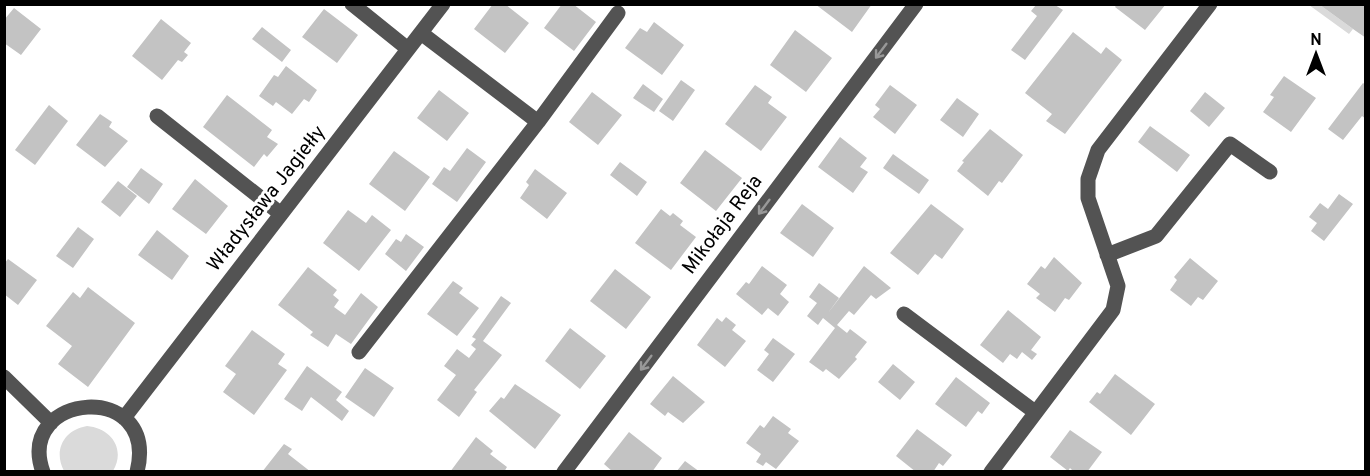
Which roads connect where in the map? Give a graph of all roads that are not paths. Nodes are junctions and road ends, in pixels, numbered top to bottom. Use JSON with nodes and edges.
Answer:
{"nodes":[{"id":1,"x":352,"y":4,"type":"edge"},
{"id":2,"x":442,"y":4,"type":"edge"},
{"id":3,"x":916,"y":4,"type":"edge"},
{"id":4,"x":1210,"y":4,"type":"edge"},
{"id":5,"x":618,"y":13,"type":"dead end"},
{"id":6,"x":421,"y":33,"type":"junction"},
{"id":7,"x":408,"y":49,"type":"junction"},
{"id":8,"x":157,"y":116,"type":"dead end"},
{"id":9,"x":538,"y":122,"type":"junction"},
{"id":10,"x":1270,"y":172,"type":"dead end"},
{"id":11,"x":281,"y":214,"type":"junction"},
{"id":12,"x":1107,"y":255,"type":"junction"},
{"id":13,"x":904,"y":314,"type":"dead end"},
{"id":14,"x":359,"y":352,"type":"dead end"},
{"id":15,"x":4,"y":378,"type":"edge"},
{"id":16,"x":1035,"y":412,"type":"junction"},
{"id":17,"x":124,"y":418,"type":"junction"},
{"id":18,"x":51,"y":423,"type":"junction"},
{"id":19,"x":43,"y":471,"type":"edge"},
{"id":20,"x":137,"y":471,"type":"edge"},
{"id":21,"x":564,"y":471,"type":"edge"},
{"id":22,"x":992,"y":471,"type":"edge"}],
"edges":[{"from":1,"to":7,"type":"street"},
{"from":2,"to":6,"type":"street","name":"Władysława Jagiełły"},
{"from":3,"to":21,"type":"street","name":"Mikołaja Reja","one_way":true},
{"from":4,"to":12,"type":"street"},
{"from":5,"to":9,"type":"street"},
{"from":6,"to":7,"type":"street","name":"Władysława Jagiełły"},
{"from":6,"to":9,"type":"street"},
{"from":7,"to":11,"type":"street","name":"Władysława Jagiełły"},
{"from":8,"to":11,"type":"street"},
{"from":9,"to":14,"type":"street"},
{"from":10,"to":12,"type":"street"},
{"from":11,"to":17,"type":"street","name":"Władysława Jagiełły"},
{"from":12,"to":16,"type":"street"},
{"from":13,"to":16,"type":"street"},
{"from":15,"to":18,"type":"street"},
{"from":16,"to":22,"type":"street"},
{"from":17,"to":18,"type":"street"},
{"from":17,"to":20,"type":"street"},
{"from":18,"to":19,"type":"street"}]}
